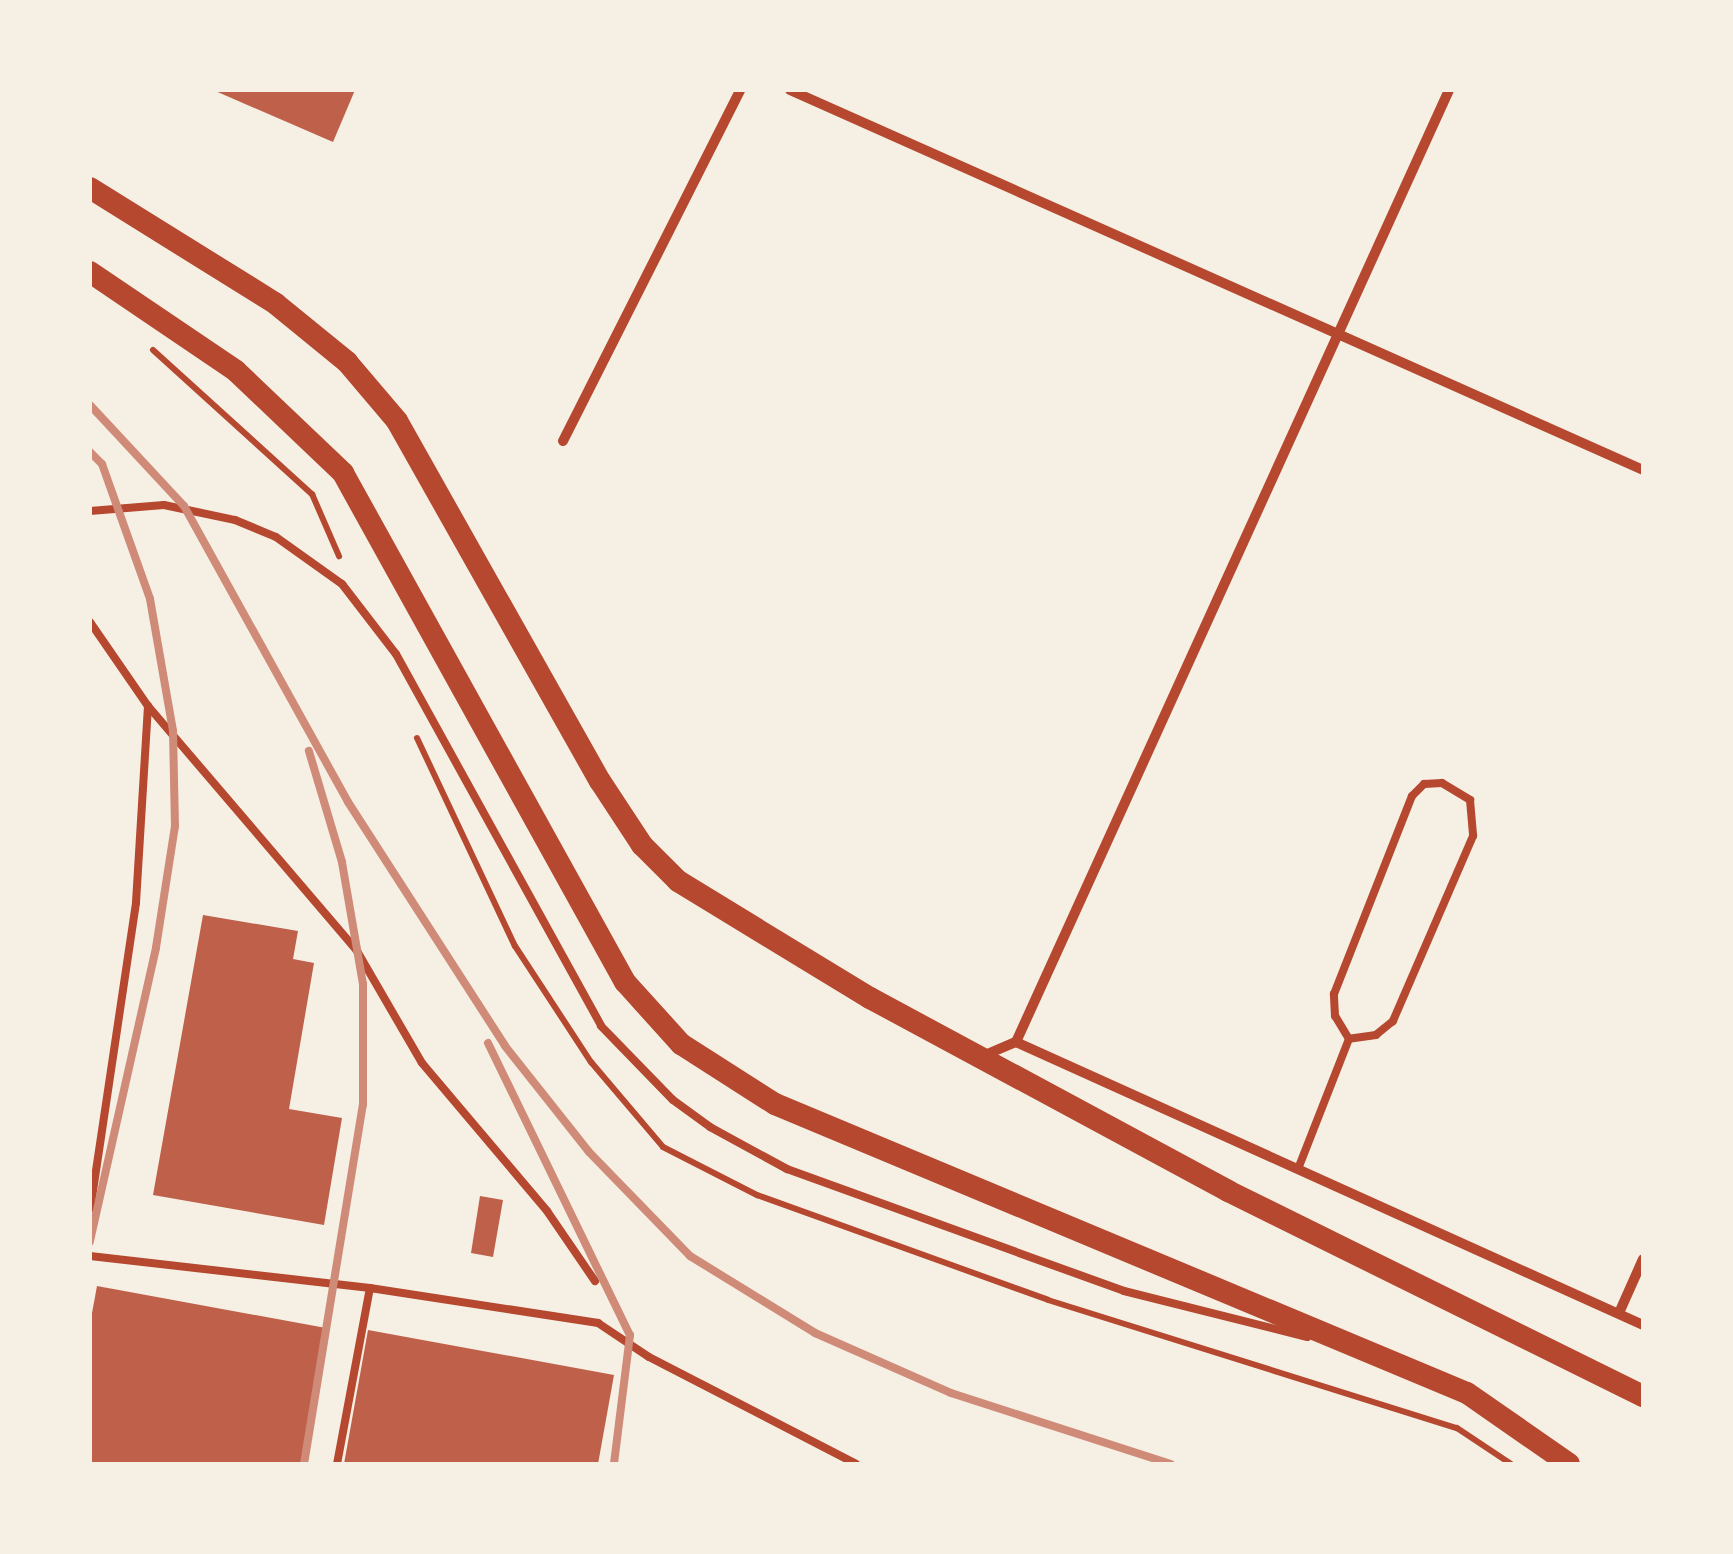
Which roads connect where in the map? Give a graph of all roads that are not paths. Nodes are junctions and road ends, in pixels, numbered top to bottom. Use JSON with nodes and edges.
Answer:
{"nodes":[{"id":1,"x":740,"y":90,"type":"edge"},
{"id":2,"x":790,"y":90,"type":"edge"},
{"id":3,"x":1449,"y":90,"type":"edge"},
{"id":4,"x":90,"y":188,"type":"edge"},
{"id":5,"x":90,"y":272,"type":"edge"},
{"id":6,"x":1340,"y":339,"type":"junction"},
{"id":7,"x":563,"y":441,"type":"dead end"},
{"id":8,"x":1643,"y":470,"type":"edge"},
{"id":9,"x":90,"y":510,"type":"edge"},
{"id":10,"x":90,"y":622,"type":"edge"},
{"id":11,"x":148,"y":706,"type":"junction"},
{"id":12,"x":1349,"y":1039,"type":"junction"},
{"id":13,"x":1016,"y":1042,"type":"junction"},
{"id":14,"x":979,"y":1057,"type":"junction"},
{"id":15,"x":93,"y":1165,"type":"edge"},
{"id":16,"x":1298,"y":1169,"type":"junction"},
{"id":17,"x":90,"y":1209,"type":"edge"},
{"id":18,"x":90,"y":1256,"type":"edge"},
{"id":19,"x":1643,"y":1260,"type":"edge"},
{"id":20,"x":595,"y":1281,"type":"dead end"},
{"id":21,"x":370,"y":1288,"type":"junction"},
{"id":22,"x":1618,"y":1314,"type":"junction"},
{"id":23,"x":1643,"y":1325,"type":"edge"},
{"id":24,"x":1357,"y":1344,"type":"junction"},
{"id":25,"x":1643,"y":1396,"type":"edge"},
{"id":26,"x":338,"y":1464,"type":"edge"},
{"id":27,"x":856,"y":1464,"type":"edge"},
{"id":28,"x":1569,"y":1464,"type":"edge"}],
"edges":[{"from":1,"to":7,"type":"street"},
{"from":2,"to":6,"type":"street"},
{"from":3,"to":6,"type":"street"},
{"from":4,"to":14,"type":"main road"},
{"from":5,"to":24,"type":"main road"},
{"from":6,"to":8,"type":"street"},
{"from":6,"to":13,"type":"street"},
{"from":9,"to":24,"type":"lane"},
{"from":10,"to":11,"type":"lane"},
{"from":11,"to":15,"type":"lane"},
{"from":11,"to":20,"type":"lane"},
{"from":12,"to":12,"type":"lane"},
{"from":12,"to":16,"type":"lane"},
{"from":13,"to":14,"type":"street"},
{"from":13,"to":16,"type":"street"},
{"from":14,"to":25,"type":"main road"},
{"from":15,"to":17,"type":"lane"},
{"from":16,"to":22,"type":"street"},
{"from":18,"to":21,"type":"lane"},
{"from":19,"to":22,"type":"street"},
{"from":21,"to":26,"type":"lane"},
{"from":21,"to":27,"type":"lane"},
{"from":22,"to":23,"type":"street"},
{"from":24,"to":28,"type":"main road"}]}
